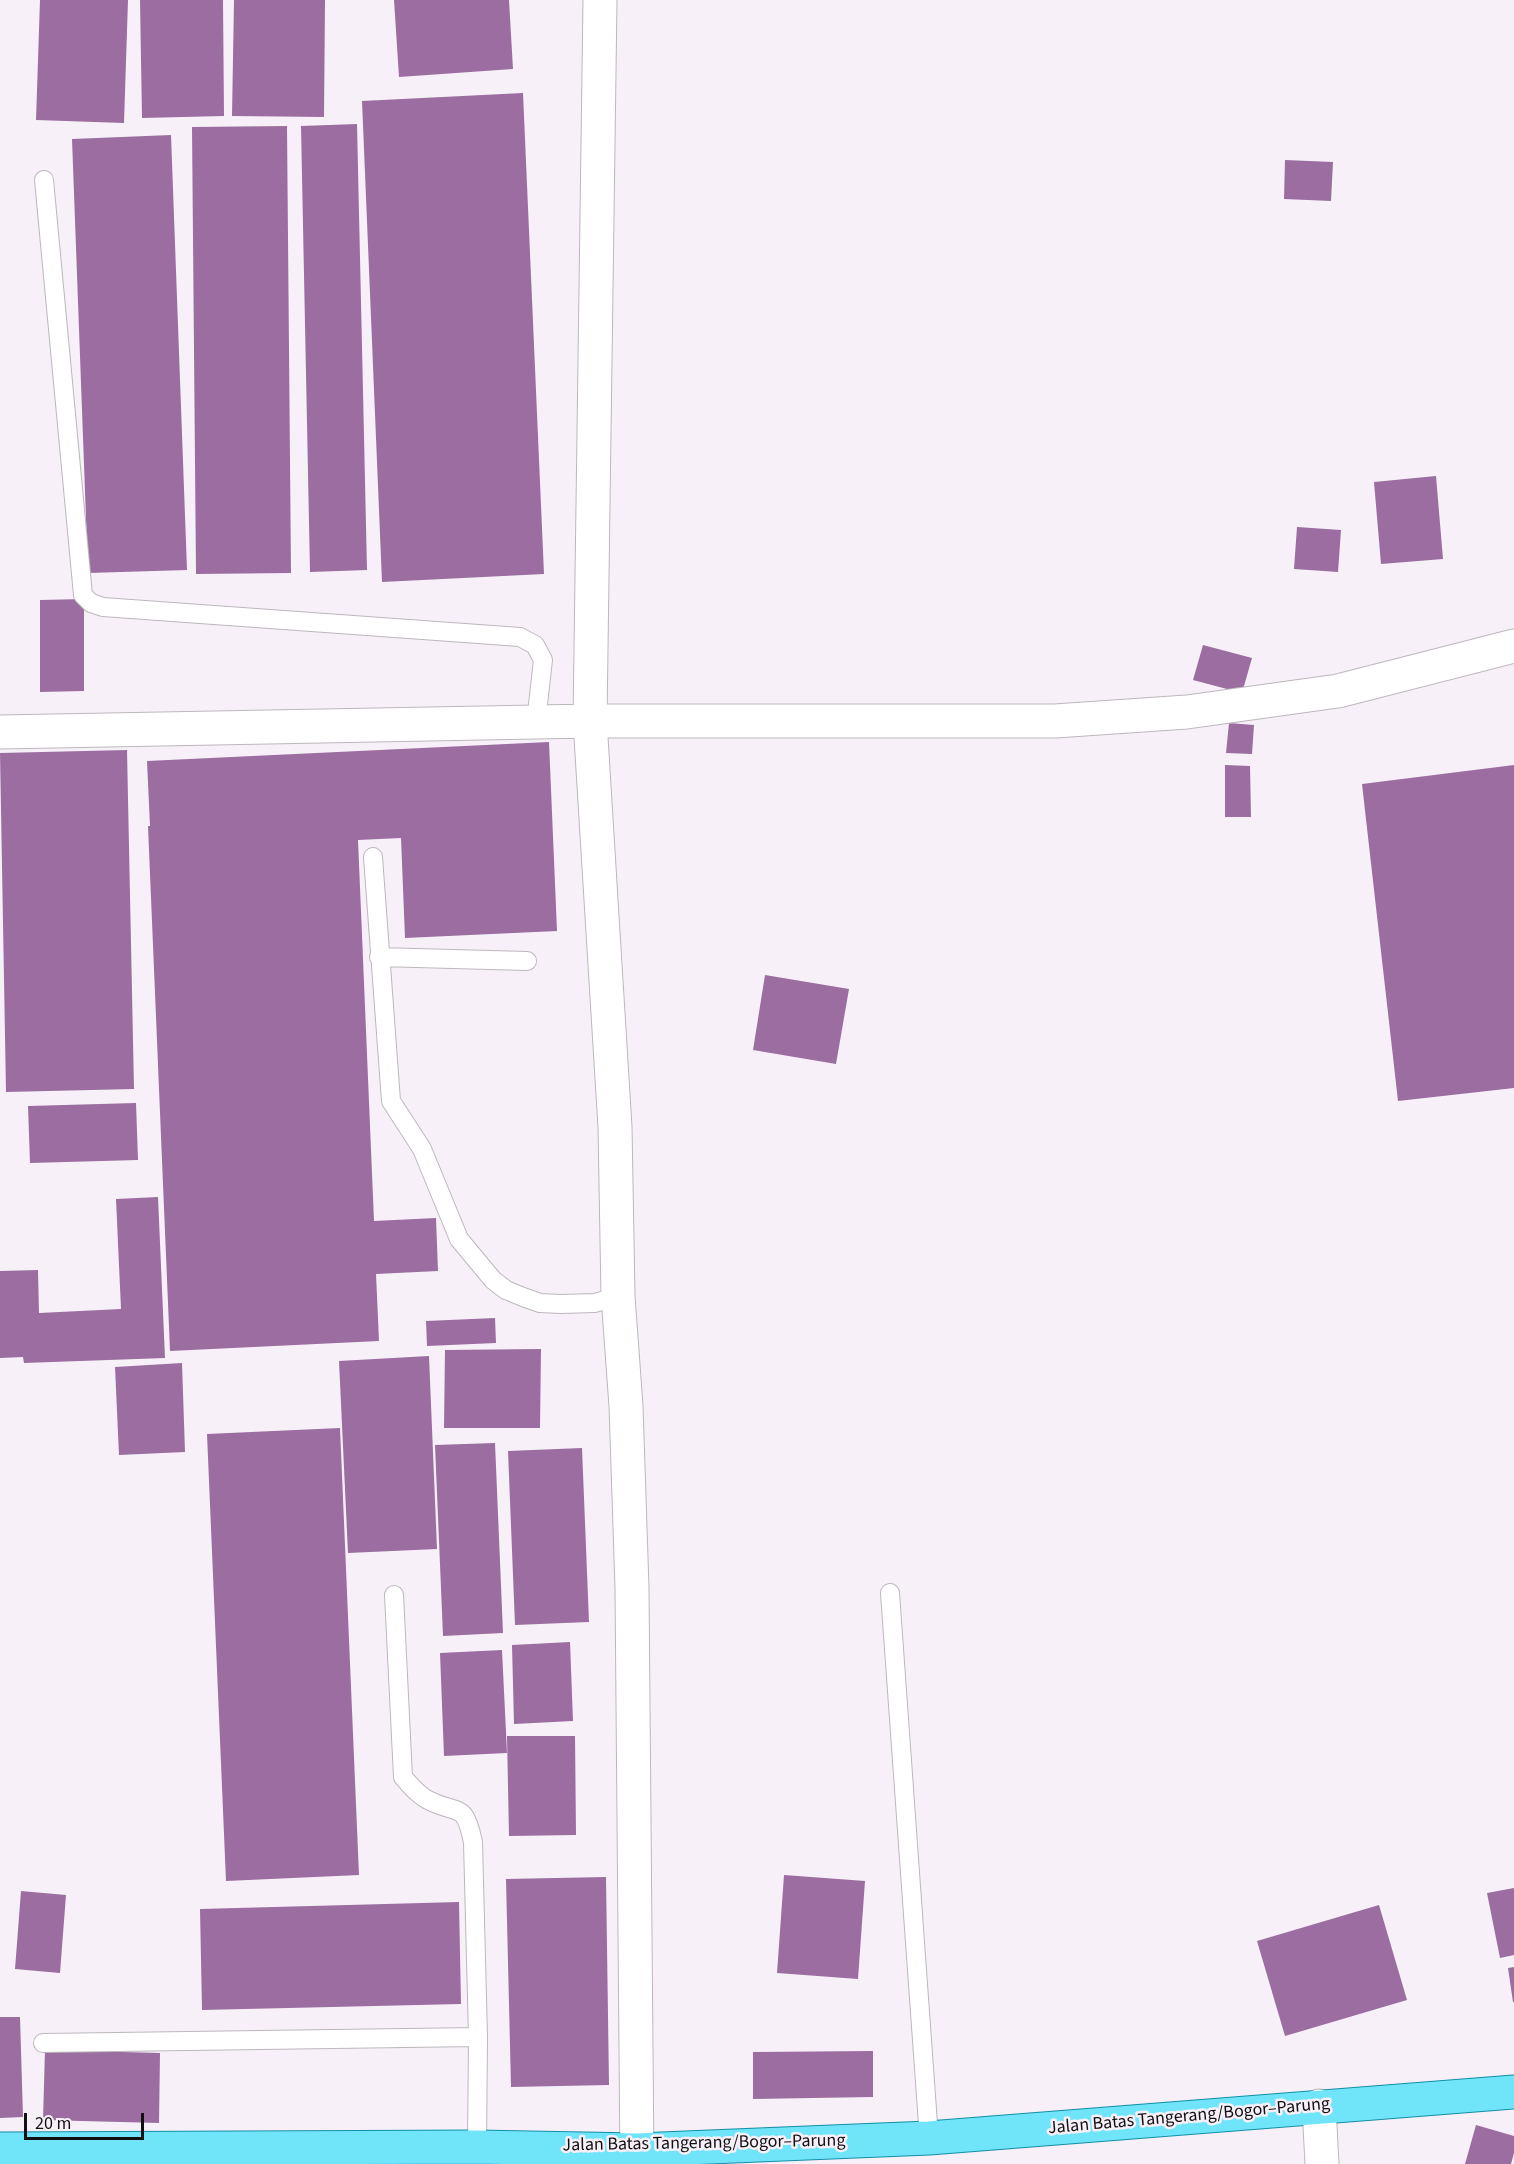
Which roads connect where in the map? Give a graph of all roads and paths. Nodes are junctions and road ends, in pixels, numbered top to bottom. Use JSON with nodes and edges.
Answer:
{"nodes":[{"id":1,"x":600,"y":0,"type":"edge"},
{"id":2,"x":44,"y":180,"type":"dead end"},
{"id":3,"x":1514,"y":646,"type":"edge"},
{"id":4,"x":590,"y":721,"type":"junction"},
{"id":5,"x":536,"y":722,"type":"junction"},
{"id":6,"x":0,"y":732,"type":"edge"},
{"id":7,"x":373,"y":857,"type":"dead end"},
{"id":8,"x":379,"y":957,"type":"junction"},
{"id":9,"x":527,"y":961,"type":"dead end"},
{"id":10,"x":618,"y":1296,"type":"junction"},
{"id":11,"x":890,"y":1593,"type":"dead end"},
{"id":12,"x":394,"y":1595,"type":"dead end"},
{"id":13,"x":478,"y":2037,"type":"junction"},
{"id":14,"x":43,"y":2043,"type":"dead end"},
{"id":15,"x":1514,"y":2092,"type":"edge"},
{"id":16,"x":1319,"y":2106,"type":"junction"},
{"id":17,"x":929,"y":2138,"type":"junction"},
{"id":18,"x":477,"y":2147,"type":"junction"},
{"id":19,"x":0,"y":2149,"type":"edge"},
{"id":20,"x":417,"y":2156,"type":"edge"},
{"id":21,"x":637,"y":2157,"type":"edge"},
{"id":22,"x":1322,"y":2164,"type":"edge"}],
"edges":[{"from":1,"to":4,"type":"street"},
{"from":2,"to":5,"type":"lane"},
{"from":3,"to":4,"type":"street"},
{"from":4,"to":5,"type":"street"},
{"from":4,"to":10,"type":"street"},
{"from":5,"to":6,"type":"street"},
{"from":7,"to":8,"type":"lane"},
{"from":8,"to":9,"type":"lane"},
{"from":8,"to":10,"type":"lane"},
{"from":10,"to":21,"type":"street"},
{"from":11,"to":17,"type":"lane"},
{"from":12,"to":13,"type":"lane"},
{"from":13,"to":14,"type":"lane"},
{"from":13,"to":18,"type":"lane"},
{"from":15,"to":16,"type":"main road","name":"Jalan Batas Tangerang/Bogor–Parung"},
{"from":16,"to":17,"type":"main road","name":"Jalan Batas Tangerang/Bogor–Parung"},
{"from":16,"to":22,"type":"street"},
{"from":17,"to":21,"type":"main road","name":"Jalan Batas Tangerang/Bogor–Parung"},
{"from":18,"to":20,"type":"main road","name":"Jalan Batas Tangerang/Bogor–Parung"},
{"from":18,"to":21,"type":"main road","name":"Jalan Batas Tangerang/Bogor–Parung"},
{"from":19,"to":20,"type":"main road","name":"Jalan Batas Tangerang/Bogor–Parung"}]}
